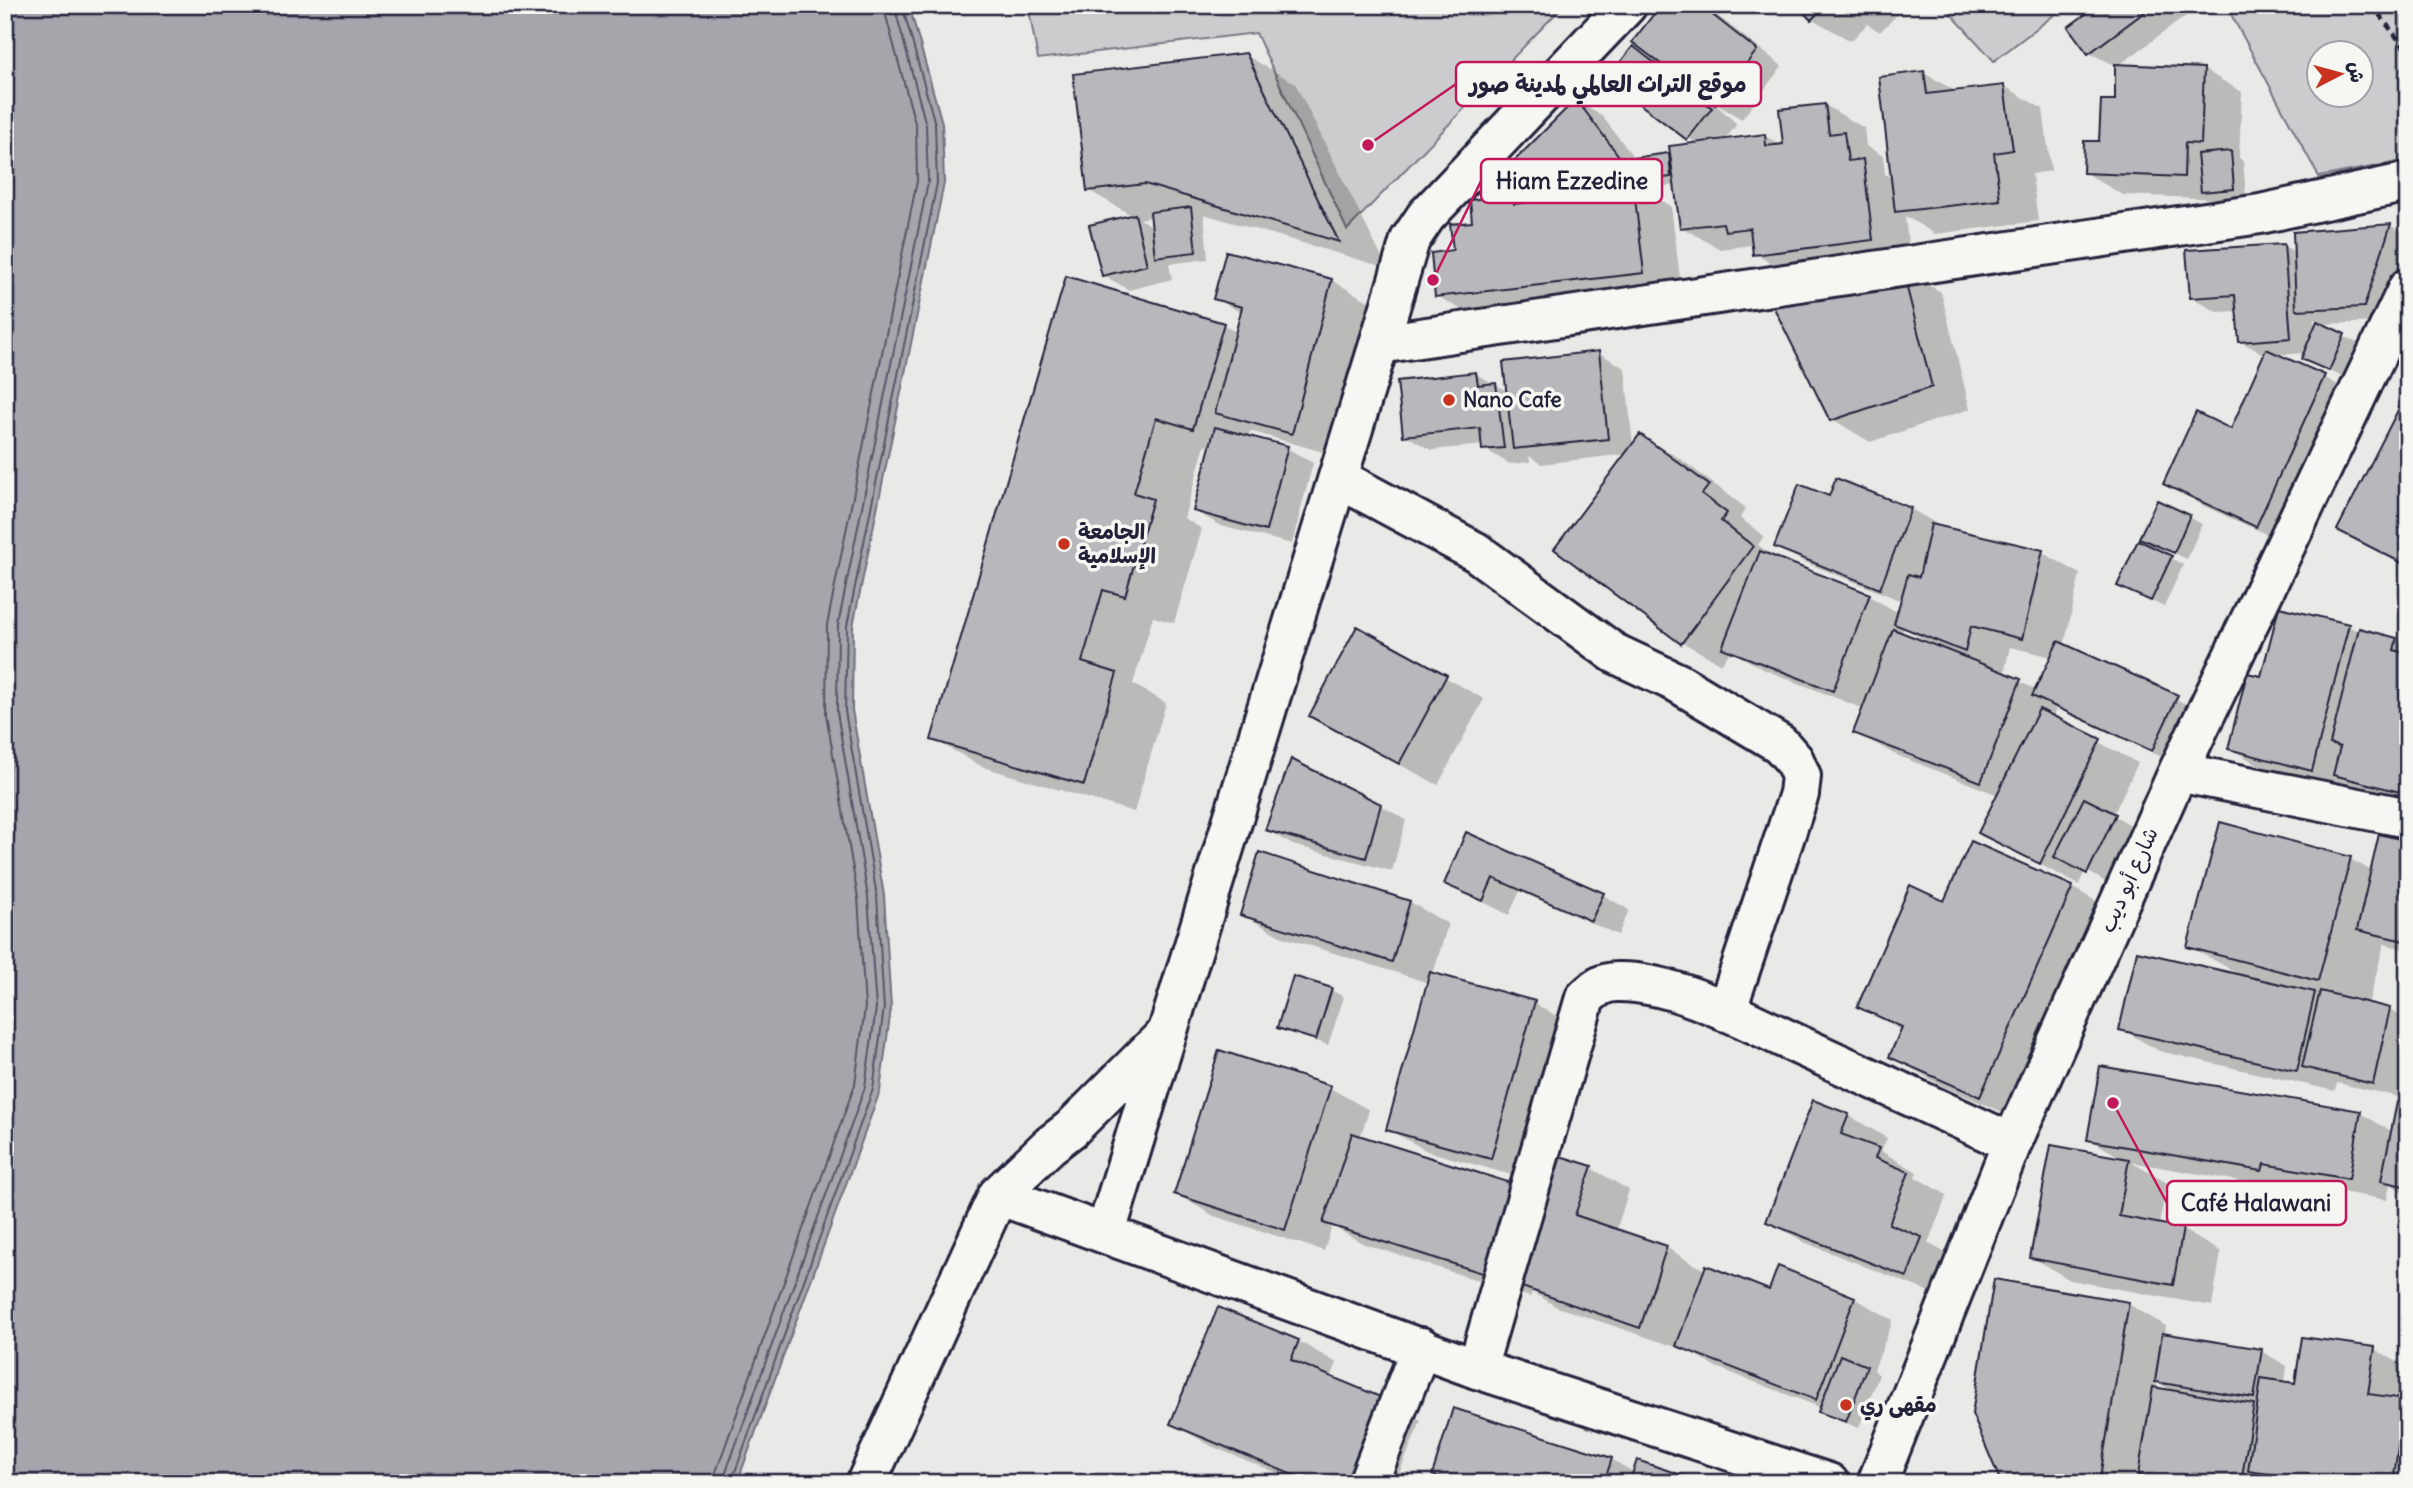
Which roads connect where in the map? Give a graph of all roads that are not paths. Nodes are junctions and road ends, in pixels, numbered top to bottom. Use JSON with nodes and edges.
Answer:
{"nodes":[{"id":1,"x":1627,"y":5,"type":"edge"},
{"id":2,"x":2408,"y":182,"type":"edge"},
{"id":3,"x":2408,"y":288,"type":"edge"},
{"id":4,"x":1379,"y":344,"type":"junction"},
{"id":5,"x":1338,"y":478,"type":"junction"},
{"id":6,"x":2178,"y":772,"type":"junction"},
{"id":7,"x":2408,"y":818,"type":"edge"},
{"id":8,"x":1726,"y":1012,"type":"junction"},
{"id":9,"x":1164,"y":1036,"type":"junction"},
{"id":10,"x":2012,"y":1143,"type":"junction"},
{"id":11,"x":998,"y":1195,"type":"junction"},
{"id":12,"x":1106,"y":1232,"type":"junction"},
{"id":13,"x":1421,"y":1347,"type":"junction"},
{"id":14,"x":1477,"y":1369,"type":"junction"},
{"id":15,"x":866,"y":1483,"type":"edge"},
{"id":16,"x":1368,"y":1483,"type":"edge"},
{"id":17,"x":1829,"y":1483,"type":"edge"},
{"id":18,"x":1877,"y":1483,"type":"edge"}],
"edges":[{"from":1,"to":4,"type":"street"},
{"from":2,"to":4,"type":"street"},
{"from":3,"to":6,"type":"street","name":"شارع أبو ديب"},
{"from":4,"to":5,"type":"street"},
{"from":5,"to":8,"type":"street"},
{"from":5,"to":9,"type":"street"},
{"from":6,"to":7,"type":"street"},
{"from":6,"to":10,"type":"street","name":"شارع أبو ديب"},
{"from":8,"to":10,"type":"street"},
{"from":8,"to":14,"type":"street"},
{"from":9,"to":11,"type":"street"},
{"from":9,"to":12,"type":"street"},
{"from":10,"to":18,"type":"street","name":"شارع أبو ديب"},
{"from":11,"to":12,"type":"street"},
{"from":11,"to":15,"type":"street"},
{"from":12,"to":13,"type":"street"},
{"from":13,"to":14,"type":"street"},
{"from":13,"to":16,"type":"street"},
{"from":14,"to":17,"type":"street"}]}
